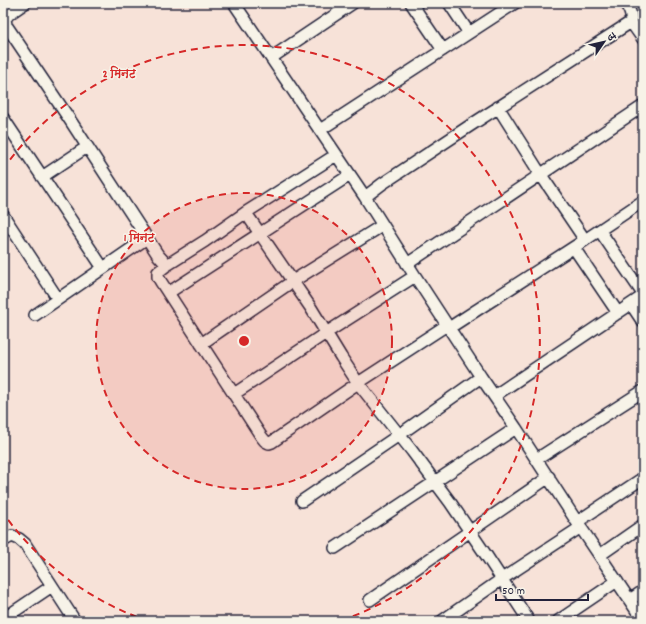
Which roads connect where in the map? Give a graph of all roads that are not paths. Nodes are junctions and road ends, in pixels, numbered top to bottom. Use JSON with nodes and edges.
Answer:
{"nodes":[{"id":1,"x":25,"y":3,"type":"edge"},
{"id":2,"x":234,"y":3,"type":"edge"},
{"id":3,"x":352,"y":3,"type":"edge"},
{"id":4,"x":411,"y":3,"type":"edge"},
{"id":5,"x":449,"y":3,"type":"edge"},
{"id":6,"x":515,"y":3,"type":"edge"},
{"id":7,"x":625,"y":3,"type":"edge"},
{"id":8,"x":4,"y":18,"type":"edge"},
{"id":9,"x":631,"y":22,"type":"junction"},
{"id":10,"x":469,"y":33,"type":"junction"},
{"id":11,"x":643,"y":39,"type":"edge"},
{"id":12,"x":443,"y":50,"type":"junction"},
{"id":13,"x":271,"y":58,"type":"junction"},
{"id":14,"x":643,"y":106,"type":"edge"},
{"id":15,"x":498,"y":107,"type":"junction"},
{"id":16,"x":3,"y":118,"type":"edge"},
{"id":17,"x":320,"y":130,"type":"junction"},
{"id":18,"x":87,"y":147,"type":"junction"},
{"id":19,"x":336,"y":155,"type":"junction"},
{"id":20,"x":350,"y":175,"type":"junction"},
{"id":21,"x":541,"y":175,"type":"junction"},
{"id":22,"x":42,"y":177,"type":"junction"},
{"id":23,"x":365,"y":197,"type":"junction"},
{"id":24,"x":643,"y":201,"type":"edge"},
{"id":25,"x":245,"y":213,"type":"junction"},
{"id":26,"x":3,"y":215,"type":"edge"},
{"id":27,"x":383,"y":225,"type":"junction"},
{"id":28,"x":600,"y":230,"type":"junction"},
{"id":29,"x":260,"y":233,"type":"junction"},
{"id":30,"x":146,"y":238,"type":"junction"},
{"id":31,"x":585,"y":240,"type":"junction"},
{"id":32,"x":574,"y":248,"type":"junction"},
{"id":33,"x":407,"y":264,"type":"junction"},
{"id":34,"x":167,"y":265,"type":"junction"},
{"id":35,"x":103,"y":268,"type":"junction"},
{"id":36,"x":415,"y":276,"type":"junction"},
{"id":37,"x":293,"y":281,"type":"junction"},
{"id":38,"x":168,"y":293,"type":"junction"},
{"id":39,"x":643,"y":295,"type":"edge"},
{"id":40,"x":58,"y":299,"type":"junction"},
{"id":41,"x":631,"y":304,"type":"junction"},
{"id":42,"x":618,"y":313,"type":"junction"},
{"id":43,"x":35,"y":315,"type":"dead end"},
{"id":44,"x":643,"y":322,"type":"edge"},
{"id":45,"x":448,"y":326,"type":"junction"},
{"id":46,"x":326,"y":332,"type":"junction"},
{"id":47,"x":201,"y":344,"type":"junction"},
{"id":48,"x":481,"y":377,"type":"junction"},
{"id":49,"x":358,"y":383,"type":"junction"},
{"id":50,"x":643,"y":390,"type":"edge"},
{"id":51,"x":234,"y":394,"type":"junction"},
{"id":52,"x":494,"y":396,"type":"junction"},
{"id":53,"x":516,"y":428,"type":"junction"},
{"id":54,"x":399,"y":435,"type":"junction"},
{"id":55,"x":537,"y":459,"type":"junction"},
{"id":56,"x":549,"y":477,"type":"junction"},
{"id":57,"x":643,"y":478,"type":"edge"},
{"id":58,"x":435,"y":482,"type":"junction"},
{"id":59,"x":302,"y":501,"type":"dead end"},
{"id":60,"x":579,"y":525,"type":"junction"},
{"id":61,"x":643,"y":526,"type":"edge"},
{"id":62,"x":470,"y":530,"type":"junction"},
{"id":63,"x":3,"y":542,"type":"edge"},
{"id":64,"x":335,"y":548,"type":"dead end"},
{"id":65,"x":600,"y":555,"type":"junction"},
{"id":66,"x":502,"y":579,"type":"junction"},
{"id":67,"x":617,"y":581,"type":"junction"},
{"id":68,"x":52,"y":586,"type":"junction"},
{"id":69,"x":643,"y":591,"type":"edge"},
{"id":70,"x":370,"y":600,"type":"dead end"},
{"id":71,"x":630,"y":600,"type":"junction"},
{"id":72,"x":3,"y":619,"type":"edge"},
{"id":73,"x":643,"y":620,"type":"edge"},
{"id":74,"x":75,"y":621,"type":"edge"},
{"id":75,"x":442,"y":621,"type":"edge"},
{"id":76,"x":529,"y":621,"type":"edge"},
{"id":77,"x":558,"y":621,"type":"edge"}],
"edges":[{"from":1,"to":8,"type":"street"},
{"from":2,"to":13,"type":"street"},
{"from":3,"to":13,"type":"street"},
{"from":4,"to":12,"type":"street"},
{"from":5,"to":10,"type":"street"},
{"from":6,"to":10,"type":"street"},
{"from":7,"to":9,"type":"street"},
{"from":8,"to":18,"type":"street"},
{"from":9,"to":11,"type":"street"},
{"from":9,"to":15,"type":"street"},
{"from":10,"to":12,"type":"street"},
{"from":12,"to":17,"type":"street"},
{"from":13,"to":17,"type":"street"},
{"from":14,"to":21,"type":"street"},
{"from":15,"to":21,"type":"street"},
{"from":15,"to":23,"type":"street"},
{"from":16,"to":22,"type":"street"},
{"from":17,"to":19,"type":"street"},
{"from":18,"to":22,"type":"street"},
{"from":18,"to":30,"type":"street"},
{"from":19,"to":20,"type":"street"},
{"from":19,"to":25,"type":"street"},
{"from":20,"to":23,"type":"street"},
{"from":20,"to":29,"type":"street"},
{"from":21,"to":31,"type":"street"},
{"from":21,"to":33,"type":"street"},
{"from":22,"to":35,"type":"street"},
{"from":23,"to":27,"type":"street"},
{"from":24,"to":28,"type":"street"},
{"from":25,"to":29,"type":"street"},
{"from":25,"to":34,"type":"street"},
{"from":26,"to":40,"type":"street"},
{"from":27,"to":33,"type":"street"},
{"from":27,"to":37,"type":"street"},
{"from":28,"to":31,"type":"street"},
{"from":28,"to":39,"type":"street"},
{"from":29,"to":37,"type":"street"},
{"from":29,"to":38,"type":"street"},
{"from":30,"to":34,"type":"street"},
{"from":30,"to":35,"type":"street"},
{"from":31,"to":32,"type":"street"},
{"from":32,"to":42,"type":"street"},
{"from":32,"to":45,"type":"street"},
{"from":33,"to":36,"type":"street"},
{"from":34,"to":38,"type":"street"},
{"from":35,"to":40,"type":"street"},
{"from":36,"to":45,"type":"street"},
{"from":36,"to":46,"type":"street"},
{"from":37,"to":46,"type":"street"},
{"from":37,"to":47,"type":"street"},
{"from":38,"to":47,"type":"street"},
{"from":39,"to":41,"type":"street"},
{"from":40,"to":43,"type":"street"},
{"from":41,"to":42,"type":"street"},
{"from":41,"to":44,"type":"street"},
{"from":42,"to":52,"type":"street"},
{"from":45,"to":48,"type":"street"},
{"from":45,"to":49,"type":"street"},
{"from":46,"to":49,"type":"street"},
{"from":46,"to":51,"type":"street"},
{"from":47,"to":51,"type":"street"},
{"from":48,"to":52,"type":"street"},
{"from":48,"to":54,"type":"street"},
{"from":49,"to":51,"type":"street"},
{"from":49,"to":54,"type":"street"},
{"from":50,"to":55,"type":"street"},
{"from":52,"to":53,"type":"street"},
{"from":53,"to":55,"type":"street"},
{"from":53,"to":58,"type":"street"},
{"from":54,"to":58,"type":"street"},
{"from":54,"to":59,"type":"street"},
{"from":55,"to":56,"type":"street"},
{"from":56,"to":60,"type":"street"},
{"from":56,"to":62,"type":"street"},
{"from":57,"to":60,"type":"street"},
{"from":58,"to":62,"type":"street"},
{"from":58,"to":64,"type":"street"},
{"from":60,"to":65,"type":"street"},
{"from":60,"to":66,"type":"street"},
{"from":61,"to":65,"type":"street"},
{"from":62,"to":66,"type":"street"},
{"from":62,"to":70,"type":"street"},
{"from":63,"to":68,"type":"street"},
{"from":65,"to":67,"type":"street"},
{"from":66,"to":75,"type":"street"},
{"from":66,"to":76,"type":"street"},
{"from":67,"to":71,"type":"street"},
{"from":67,"to":77,"type":"street"},
{"from":68,"to":72,"type":"street"},
{"from":68,"to":74,"type":"street"},
{"from":69,"to":71,"type":"street"},
{"from":71,"to":73,"type":"street"}]}
